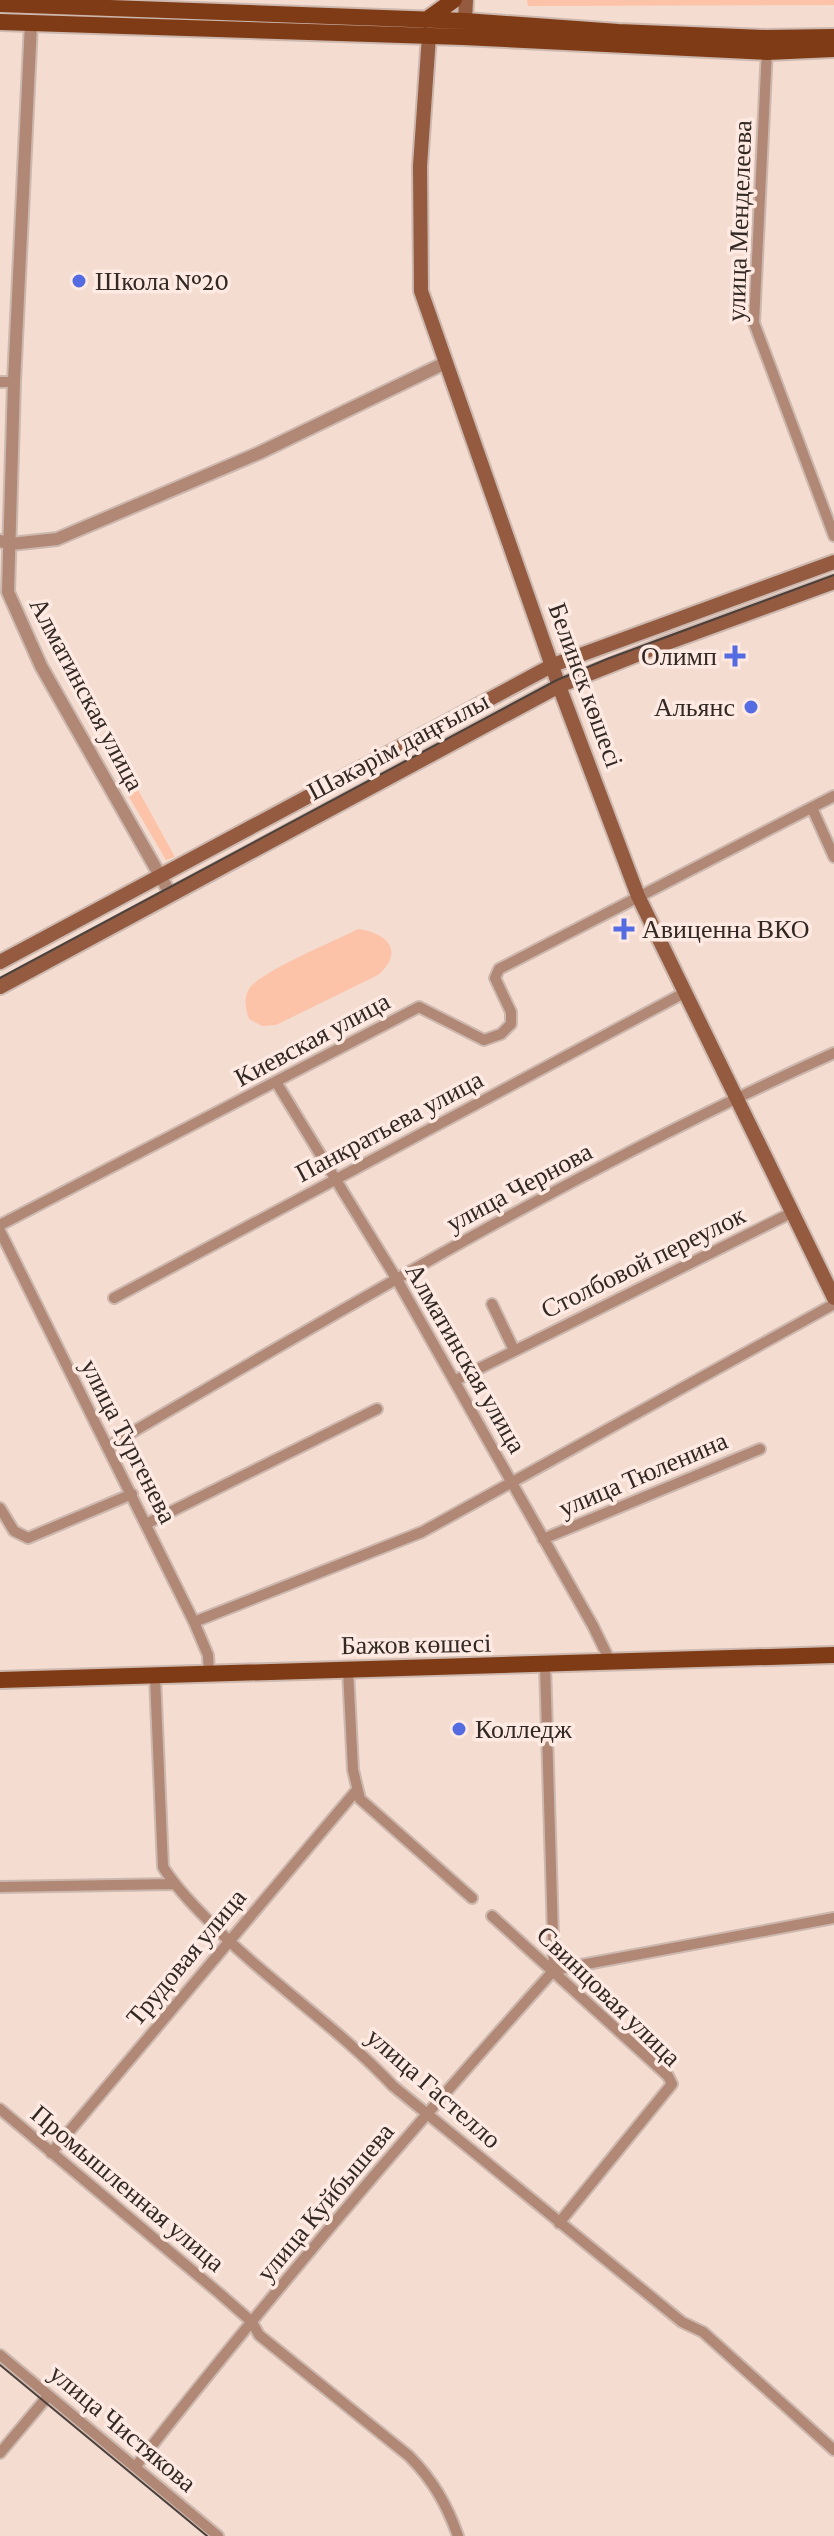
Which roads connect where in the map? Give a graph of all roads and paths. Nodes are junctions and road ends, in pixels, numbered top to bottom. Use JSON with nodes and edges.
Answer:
{"nodes":[{"id":1,"x":454,"y":0,"type":"edge"},
{"id":2,"x":466,"y":0,"type":"edge"},
{"id":3,"x":0,"y":4,"type":"edge"},
{"id":4,"x":31,"y":6,"type":"junction"},
{"id":5,"x":0,"y":22,"type":"edge"},
{"id":6,"x":31,"y":23,"type":"junction"},
{"id":7,"x":428,"y":25,"type":"junction"},
{"id":8,"x":464,"y":29,"type":"junction"},
{"id":9,"x":834,"y":37,"type":"edge"},
{"id":10,"x":766,"y":45,"type":"junction"},
{"id":11,"x":834,"y":49,"type":"edge"},
{"id":12,"x":445,"y":363,"type":"junction"},
{"id":13,"x":0,"y":382,"type":"edge"},
{"id":14,"x":14,"y":382,"type":"junction"},
{"id":15,"x":834,"y":536,"type":"edge"},
{"id":16,"x":6,"y":543,"type":"edge"},
{"id":17,"x":834,"y":562,"type":"edge"},
{"id":18,"x":834,"y":582,"type":"edge"},
{"id":19,"x":553,"y":665,"type":"junction"},
{"id":20,"x":559,"y":686,"type":"junction"},
{"id":21,"x":834,"y":796,"type":"edge"},
{"id":22,"x":812,"y":808,"type":"junction"},
{"id":23,"x":834,"y":857,"type":"edge"},
{"id":24,"x":161,"y":875,"type":"junction"},
{"id":25,"x":171,"y":895,"type":"junction"},
{"id":26,"x":638,"y":896,"type":"junction"},
{"id":27,"x":0,"y":962,"type":"edge"},
{"id":28,"x":0,"y":987,"type":"edge"},
{"id":29,"x":684,"y":993,"type":"junction"},
{"id":30,"x":834,"y":1053,"type":"edge"},
{"id":31,"x":276,"y":1082,"type":"junction"},
{"id":32,"x":735,"y":1097,"type":"junction"},
{"id":33,"x":335,"y":1180,"type":"junction"},
{"id":34,"x":791,"y":1213,"type":"junction"},
{"id":35,"x":0,"y":1228,"type":"edge"},
{"id":36,"x":396,"y":1278,"type":"junction"},
{"id":37,"x":114,"y":1298,"type":"dead end"},
{"id":38,"x":834,"y":1301,"type":"edge"},
{"id":39,"x":492,"y":1304,"type":"dead end"},
{"id":40,"x":514,"y":1350,"type":"junction"},
{"id":41,"x":454,"y":1381,"type":"junction"},
{"id":42,"x":377,"y":1409,"type":"dead end"},
{"id":43,"x":107,"y":1447,"type":"junction"},
{"id":44,"x":760,"y":1449,"type":"dead end"},
{"id":45,"x":513,"y":1483,"type":"junction"},
{"id":46,"x":132,"y":1494,"type":"junction"},
{"id":47,"x":0,"y":1508,"type":"edge"},
{"id":48,"x":146,"y":1524,"type":"junction"},
{"id":49,"x":543,"y":1539,"type":"junction"},
{"id":50,"x":194,"y":1622,"type":"junction"},
{"id":51,"x":834,"y":1655,"type":"edge"},
{"id":52,"x":610,"y":1661,"type":"junction"},
{"id":53,"x":545,"y":1664,"type":"junction"},
{"id":54,"x":348,"y":1670,"type":"junction"},
{"id":55,"x":209,"y":1673,"type":"junction"},
{"id":56,"x":155,"y":1677,"type":"junction"},
{"id":57,"x":0,"y":1680,"type":"edge"},
{"id":58,"x":356,"y":1791,"type":"junction"},
{"id":59,"x":173,"y":1884,"type":"junction"},
{"id":60,"x":0,"y":1887,"type":"edge"},
{"id":61,"x":472,"y":1898,"type":"dead end"},
{"id":62,"x":492,"y":1916,"type":"dead end"},
{"id":63,"x":834,"y":1918,"type":"edge"},
{"id":64,"x":229,"y":1942,"type":"junction"},
{"id":65,"x":554,"y":1970,"type":"junction"},
{"id":66,"x":0,"y":2109,"type":"edge"},
{"id":67,"x":428,"y":2115,"type":"junction"},
{"id":68,"x":51,"y":2153,"type":"junction"},
{"id":69,"x":559,"y":2223,"type":"junction"},
{"id":70,"x":252,"y":2322,"type":"junction"},
{"id":71,"x":0,"y":2355,"type":"edge"},
{"id":72,"x":48,"y":2396,"type":"junction"},
{"id":73,"x":834,"y":2450,"type":"edge"},
{"id":74,"x":0,"y":2453,"type":"edge"},
{"id":75,"x":136,"y":2466,"type":"junction"},
{"id":76,"x":218,"y":2536,"type":"edge"},
{"id":77,"x":458,"y":2536,"type":"edge"}],
"edges":[{"from":1,"to":7,"type":"main road"},
{"from":2,"to":8,"type":"main road"},
{"from":3,"to":4,"type":"main road"},
{"from":4,"to":6,"type":"main road"},
{"from":4,"to":7,"type":"main road"},
{"from":5,"to":6,"type":"main road"},
{"from":6,"to":7,"type":"main road"},
{"from":6,"to":14,"type":"street","name":"Алматинская улица"},
{"from":7,"to":8,"type":"main road"},
{"from":7,"to":12,"type":"main road","name":"Белинск көшесі"},
{"from":8,"to":10,"type":"main road"},
{"from":9,"to":10,"type":"main road"},
{"from":10,"to":11,"type":"main road"},
{"from":10,"to":15,"type":"street","name":"улица Менделеева"},
{"from":12,"to":16,"type":"street"},
{"from":12,"to":19,"type":"main road","name":"Белинск көшесі"},
{"from":13,"to":14,"type":"street"},
{"from":14,"to":16,"type":"street","name":"Алматинская улица"},
{"from":16,"to":24,"type":"street","name":"Алматинская улица"},
{"from":17,"to":19,"type":"main road","name":"Шәкәрім даңғылы"},
{"from":18,"to":20,"type":"main road","name":"Шәкәрім даңғылы"},
{"from":19,"to":20,"type":"main road","name":"Белинск көшесі"},
{"from":19,"to":24,"type":"main road","name":"Шәкәрім даңғылы"},
{"from":20,"to":25,"type":"main road","name":"Шәкәрім даңғылы"},
{"from":20,"to":26,"type":"main road","name":"Белинск көшесі"},
{"from":21,"to":22,"type":"street","name":"Киевская улица"},
{"from":22,"to":23,"type":"street"},
{"from":22,"to":26,"type":"street","name":"Киевская улица"},
{"from":24,"to":25,"type":"street","name":"Алматинская улица"},
{"from":24,"to":27,"type":"main road","name":"Шәкәрім даңғылы"},
{"from":25,"to":28,"type":"main road","name":"Шәкәрім даңғылы"},
{"from":26,"to":29,"type":"main road","name":"Белинск көшесі"},
{"from":26,"to":31,"type":"street","name":"Киевская улица"},
{"from":29,"to":32,"type":"main road","name":"Белинск көшесі"},
{"from":29,"to":33,"type":"street","name":"Панкратьева улица"},
{"from":30,"to":32,"type":"street","name":"улица Чернова"},
{"from":31,"to":33,"type":"street","name":"Алматинская улица"},
{"from":31,"to":35,"type":"street","name":"Киевская улица"},
{"from":32,"to":34,"type":"main road","name":"Белинск көшесі"},
{"from":32,"to":36,"type":"street","name":"улица Чернова"},
{"from":33,"to":36,"type":"street","name":"Алматинская улица"},
{"from":33,"to":37,"type":"street","name":"Панкратьева улица"},
{"from":34,"to":38,"type":"main road","name":"Белинск көшесі"},
{"from":34,"to":40,"type":"street","name":"Столбовой переулок"},
{"from":35,"to":43,"type":"street","name":"улица Тургенева"},
{"from":36,"to":41,"type":"street","name":"Алматинская улица"},
{"from":36,"to":43,"type":"street","name":"улица Чернова"},
{"from":38,"to":45,"type":"street"},
{"from":39,"to":40,"type":"street"},
{"from":40,"to":41,"type":"street","name":"Столбовой переулок"},
{"from":41,"to":45,"type":"street","name":"Алматинская улица"},
{"from":42,"to":48,"type":"street"},
{"from":43,"to":46,"type":"street","name":"улица Тургенева"},
{"from":44,"to":49,"type":"street","name":"улица Тюленина"},
{"from":45,"to":49,"type":"street","name":"Алматинская улица"},
{"from":45,"to":50,"type":"street"},
{"from":46,"to":47,"type":"street"},
{"from":46,"to":48,"type":"street","name":"улица Тургенева"},
{"from":48,"to":50,"type":"street","name":"улица Тургенева"},
{"from":49,"to":52,"type":"street","name":"Алматинская улица"},
{"from":50,"to":55,"type":"street","name":"улица Тургенева"},
{"from":51,"to":52,"type":"main road","name":"Бажов көшесі"},
{"from":52,"to":53,"type":"main road","name":"Бажов көшесі"},
{"from":53,"to":54,"type":"main road","name":"Бажов көшесі"},
{"from":53,"to":65,"type":"street"},
{"from":54,"to":55,"type":"main road","name":"Бажов көшесі"},
{"from":54,"to":58,"type":"street"},
{"from":55,"to":56,"type":"main road","name":"Бажов көшесі"},
{"from":56,"to":57,"type":"main road","name":"Бажов көшесі"},
{"from":56,"to":59,"type":"street","name":"улица Гастелло"},
{"from":58,"to":61,"type":"street"},
{"from":58,"to":64,"type":"street","name":"Трудовая улица"},
{"from":59,"to":60,"type":"street"},
{"from":59,"to":64,"type":"street","name":"улица Гастелло"},
{"from":62,"to":65,"type":"street","name":"Свинцовая улица"},
{"from":63,"to":65,"type":"street"},
{"from":64,"to":67,"type":"street","name":"улица Гастелло"},
{"from":64,"to":68,"type":"street","name":"Трудовая улица"},
{"from":65,"to":67,"type":"street","name":"улица Куйбышева"},
{"from":65,"to":69,"type":"street","name":"Свинцовая улица"},
{"from":66,"to":68,"type":"street","name":"Промышленная улица"},
{"from":67,"to":69,"type":"street","name":"улица Гастелло"},
{"from":67,"to":70,"type":"street","name":"улица Куйбышева"},
{"from":68,"to":70,"type":"street","name":"Промышленная улица"},
{"from":69,"to":73,"type":"street","name":"улица Гастелло"},
{"from":70,"to":75,"type":"street","name":"улица Куйбышева"},
{"from":70,"to":77,"type":"street","name":"Промышленная улица"},
{"from":71,"to":72,"type":"street","name":"улица Чистякова"},
{"from":72,"to":74,"type":"street"},
{"from":72,"to":75,"type":"street","name":"улица Чистякова"},
{"from":75,"to":76,"type":"street","name":"улица Чистякова"}]}
